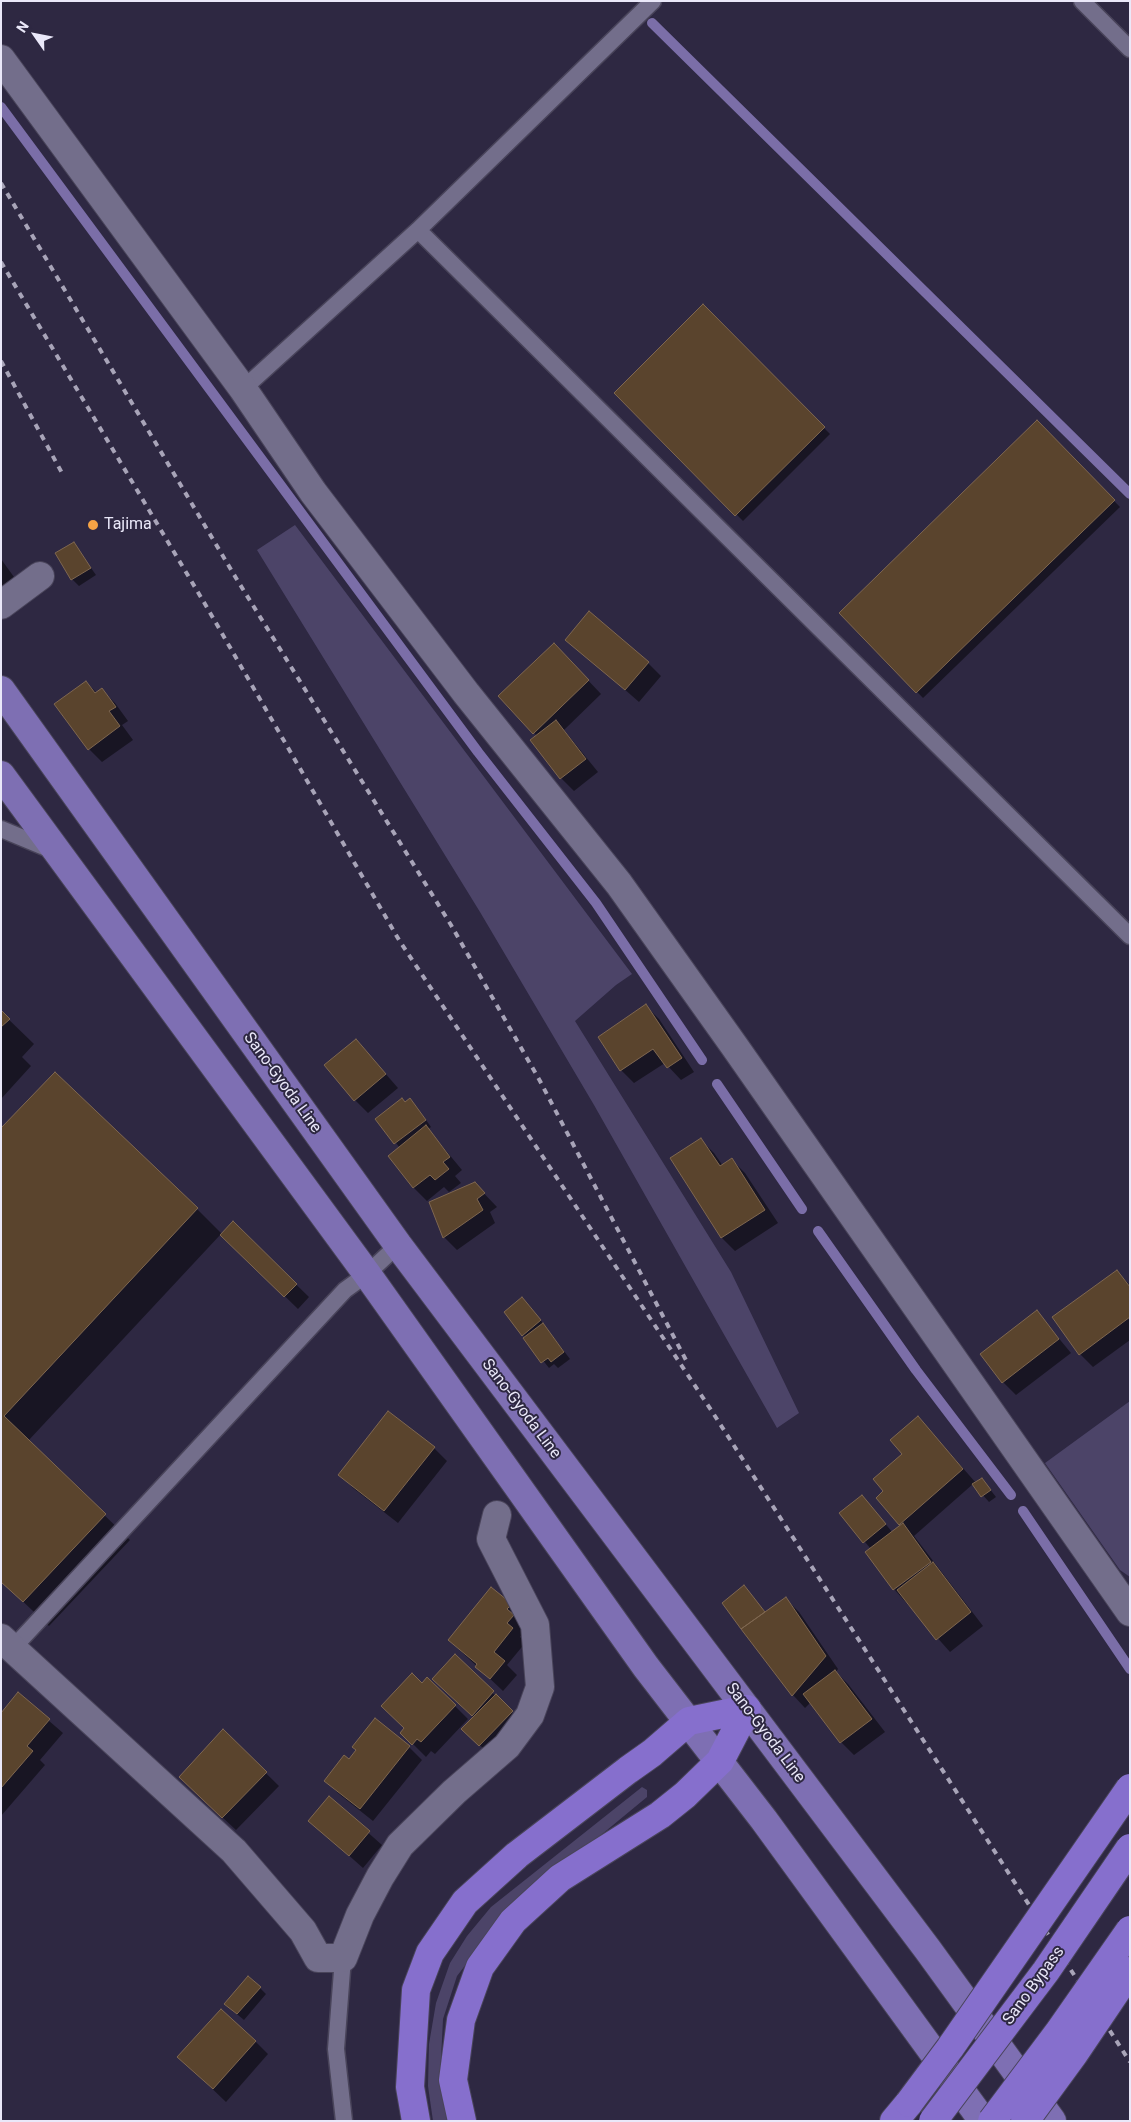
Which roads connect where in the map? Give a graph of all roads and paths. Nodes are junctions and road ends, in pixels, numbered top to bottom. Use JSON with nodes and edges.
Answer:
{"nodes":[{"id":1,"x":653,"y":1,"type":"edge"},
{"id":2,"x":1082,"y":1,"type":"edge"},
{"id":3,"x":1130,"y":49,"type":"edge"},
{"id":4,"x":1,"y":59,"type":"edge"},
{"id":5,"x":418,"y":230,"type":"junction"},
{"id":6,"x":243,"y":389,"type":"junction"},
{"id":7,"x":40,"y":576,"type":"dead end"},
{"id":8,"x":1,"y":605,"type":"edge"},
{"id":9,"x":1,"y":690,"type":"edge"},
{"id":10,"x":1,"y":776,"type":"edge"},
{"id":11,"x":1,"y":829,"type":"edge"},
{"id":12,"x":57,"y":852,"type":"junction"},
{"id":13,"x":1130,"y":936,"type":"edge"},
{"id":14,"x":398,"y":1245,"type":"junction"},
{"id":15,"x":367,"y":1274,"type":"junction"},
{"id":16,"x":497,"y":1515,"type":"dead end"},
{"id":17,"x":1129,"y":1610,"type":"edge"},
{"id":18,"x":7,"y":1643,"type":"edge"},
{"id":19,"x":747,"y":1709,"type":"junction"},
{"id":20,"x":689,"y":1722,"type":"junction"},
{"id":21,"x":720,"y":1762,"type":"junction"},
{"id":22,"x":1130,"y":1788,"type":"edge"},
{"id":23,"x":1130,"y":1848,"type":"edge"},
{"id":24,"x":1130,"y":1930,"type":"edge"},
{"id":25,"x":343,"y":1958,"type":"junction"},
{"id":26,"x":1130,"y":1971,"type":"edge"},
{"id":27,"x":902,"y":2112,"type":"edge"},
{"id":28,"x":344,"y":2121,"type":"edge"},
{"id":29,"x":416,"y":2121,"type":"edge"},
{"id":30,"x":462,"y":2121,"type":"edge"},
{"id":31,"x":933,"y":2121,"type":"edge"},
{"id":32,"x":984,"y":2121,"type":"edge"},
{"id":33,"x":992,"y":2121,"type":"edge"},
{"id":34,"x":1025,"y":2121,"type":"edge"},
{"id":35,"x":1052,"y":2121,"type":"edge"}],
"edges":[{"from":1,"to":5,"type":"lane"},
{"from":2,"to":3,"type":"lane"},
{"from":4,"to":6,"type":"street"},
{"from":5,"to":6,"type":"lane"},
{"from":5,"to":13,"type":"lane"},
{"from":6,"to":17,"type":"street"},
{"from":7,"to":8,"type":"street"},
{"from":9,"to":14,"type":"main road","name":"Sano-Gyoda Line"},
{"from":10,"to":12,"type":"main road"},
{"from":11,"to":12,"type":"lane"},
{"from":12,"to":15,"type":"main road"},
{"from":14,"to":15,"type":"lane"},
{"from":14,"to":19,"type":"main road","name":"Sano-Gyoda Line"},
{"from":15,"to":18,"type":"lane"},
{"from":15,"to":20,"type":"main road"},
{"from":16,"to":25,"type":"street"},
{"from":18,"to":25,"type":"street"},
{"from":19,"to":20,"type":"highway"},
{"from":19,"to":21,"type":"highway"},
{"from":19,"to":35,"type":"main road","name":"Sano-Gyoda Line"},
{"from":20,"to":21,"type":"main road"},
{"from":20,"to":29,"type":"highway"},
{"from":21,"to":30,"type":"highway"},
{"from":21,"to":32,"type":"main road"},
{"from":22,"to":27,"type":"highway","bridge":true},
{"from":23,"to":31,"type":"highway","name":"Sano Bypass","bridge":true},
{"from":24,"to":33,"type":"highway","bridge":true},
{"from":25,"to":28,"type":"lane"},
{"from":26,"to":34,"type":"highway","bridge":true}]}
